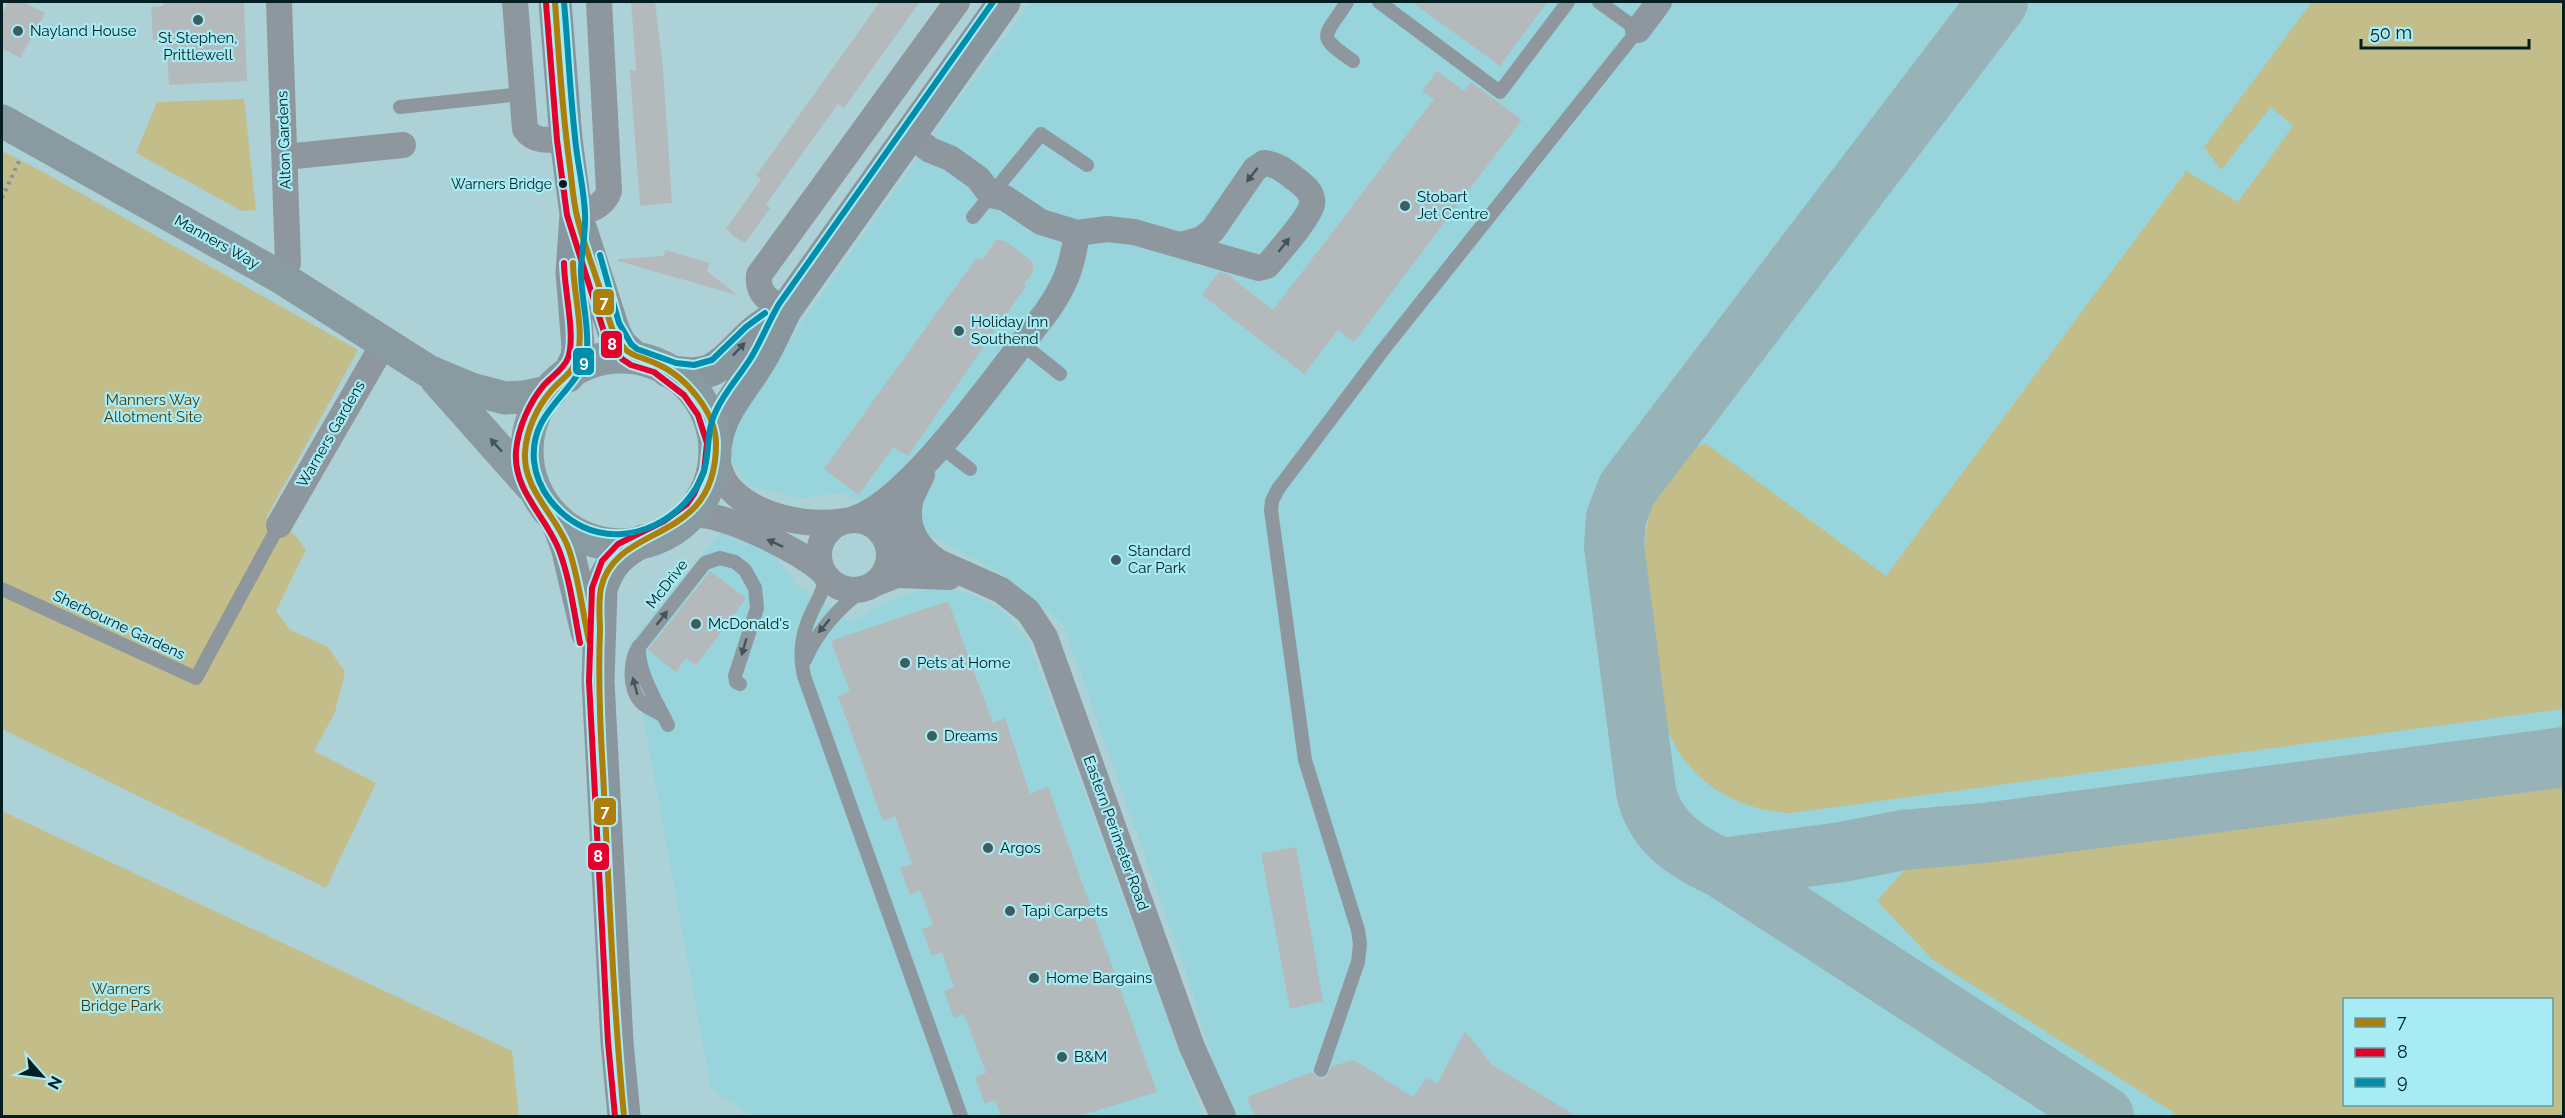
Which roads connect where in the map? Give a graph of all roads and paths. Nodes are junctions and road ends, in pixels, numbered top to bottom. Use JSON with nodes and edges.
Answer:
{"nodes":[{"id":1,"x":279,"y":2,"type":"edge"},
{"id":2,"x":515,"y":2,"type":"edge"},
{"id":3,"x":555,"y":2,"type":"edge"},
{"id":4,"x":599,"y":2,"type":"edge"},
{"id":5,"x":957,"y":2,"type":"edge"},
{"id":6,"x":1004,"y":2,"type":"edge"},
{"id":7,"x":1347,"y":2,"type":"edge"},
{"id":8,"x":1379,"y":2,"type":"edge"},
{"id":9,"x":1568,"y":2,"type":"edge"},
{"id":10,"x":1599,"y":2,"type":"edge"},
{"id":11,"x":1659,"y":2,"type":"edge"},
{"id":12,"x":1638,"y":30,"type":"junction"},
{"id":13,"x":1353,"y":61,"type":"dead end"},
{"id":14,"x":522,"y":94,"type":"junction"},
{"id":15,"x":400,"y":106,"type":"dead end"},
{"id":16,"x":2,"y":121,"type":"edge"},
{"id":17,"x":30,"y":137,"type":"junction"},
{"id":18,"x":566,"y":139,"type":"junction"},
{"id":19,"x":920,"y":142,"type":"junction"},
{"id":20,"x":403,"y":145,"type":"dead end"},
{"id":21,"x":285,"y":157,"type":"junction"},
{"id":22,"x":1087,"y":165,"type":"dead end"},
{"id":23,"x":991,"y":195,"type":"junction"},
{"id":24,"x":2,"y":198,"type":"edge"},
{"id":25,"x":576,"y":214,"type":"junction"},
{"id":26,"x":973,"y":217,"type":"dead end"},
{"id":27,"x":1067,"y":231,"type":"junction"},
{"id":28,"x":1180,"y":245,"type":"junction"},
{"id":29,"x":282,"y":278,"type":"junction"},
{"id":30,"x":786,"y":309,"type":"junction"},
{"id":31,"x":384,"y":343,"type":"junction"},
{"id":32,"x":1021,"y":343,"type":"junction"},
{"id":33,"x":634,"y":357,"type":"junction"},
{"id":34,"x":428,"y":371,"type":"junction"},
{"id":35,"x":668,"y":371,"type":"junction"},
{"id":36,"x":1060,"y":374,"type":"dead end"},
{"id":37,"x":560,"y":383,"type":"junction"},
{"id":38,"x":716,"y":449,"type":"junction"},
{"id":39,"x":934,"y":454,"type":"junction"},
{"id":40,"x":970,"y":469,"type":"dead end"},
{"id":41,"x":534,"y":490,"type":"junction"},
{"id":42,"x":911,"y":498,"type":"junction"},
{"id":43,"x":849,"y":520,"type":"junction"},
{"id":44,"x":681,"y":521,"type":"junction"},
{"id":45,"x":558,"y":523,"type":"junction"},
{"id":46,"x":279,"y":525,"type":"joint"},
{"id":47,"x":887,"y":540,"type":"junction"},
{"id":48,"x":643,"y":541,"type":"junction"},
{"id":49,"x":938,"y":562,"type":"junction"},
{"id":50,"x":824,"y":573,"type":"junction"},
{"id":51,"x":974,"y":578,"type":"junction"},
{"id":52,"x":869,"y":586,"type":"junction"},
{"id":53,"x":2,"y":589,"type":"edge"},
{"id":54,"x":804,"y":676,"type":"junction"},
{"id":55,"x":598,"y":681,"type":"junction"},
{"id":56,"x":740,"y":684,"type":"dead end"},
{"id":57,"x":667,"y":721,"type":"dead end"},
{"id":58,"x":1322,"y":1070,"type":"dead end"},
{"id":59,"x":624,"y":1116,"type":"edge"},
{"id":60,"x":961,"y":1116,"type":"edge"},
{"id":61,"x":1223,"y":1116,"type":"edge"}],
"edges":[{"from":1,"to":21,"type":"street","name":"Alton Gardens"},
{"from":2,"to":14,"type":"street"},
{"from":3,"to":18,"type":"street"},
{"from":4,"to":25,"type":"street"},
{"from":5,"to":30,"type":"street"},
{"from":6,"to":19,"type":"street"},
{"from":7,"to":13,"type":"lane"},
{"from":8,"to":9,"type":"lane"},
{"from":10,"to":12,"type":"lane"},
{"from":11,"to":12,"type":"street"},
{"from":12,"to":58,"type":"lane"},
{"from":14,"to":15,"type":"lane"},
{"from":14,"to":18,"type":"street"},
{"from":16,"to":17,"type":"main road","name":"Manners Way"},
{"from":17,"to":24,"type":"path"},
{"from":17,"to":29,"type":"main road","name":"Manners Way"},
{"from":18,"to":25,"type":"street"},
{"from":19,"to":23,"type":"street"},
{"from":19,"to":30,"type":"street"},
{"from":20,"to":21,"type":"street"},
{"from":21,"to":29,"type":"street","name":"Alton Gardens"},
{"from":22,"to":23,"type":"lane"},
{"from":23,"to":26,"type":"lane"},
{"from":23,"to":27,"type":"street"},
{"from":25,"to":33,"type":"street"},
{"from":25,"to":37,"type":"street"},
{"from":27,"to":28,"type":"street"},
{"from":27,"to":32,"type":"street"},
{"from":28,"to":28,"type":"street","one_way":true},
{"from":29,"to":31,"type":"main road","name":"Manners Way"},
{"from":35,"to":30,"type":"street","one_way":true},
{"from":30,"to":38,"type":"street"},
{"from":31,"to":34,"type":"main road","name":"Manners Way"},
{"from":31,"to":46,"type":"street","name":"Warners Gardens"},
{"from":32,"to":36,"type":"lane"},
{"from":32,"to":39,"type":"street"},
{"from":33,"to":35,"type":"main road"},
{"from":33,"to":37,"type":"main road"},
{"from":34,"to":37,"type":"main road","name":"Manners Way"},
{"from":41,"to":34,"type":"main road","name":"Manners Way","one_way":true},
{"from":35,"to":38,"type":"main road"},
{"from":37,"to":41,"type":"main road"},
{"from":38,"to":43,"type":"street"},
{"from":38,"to":44,"type":"main road"},
{"from":39,"to":40,"type":"lane"},
{"from":39,"to":42,"type":"street"},
{"from":39,"to":43,"type":"street"},
{"from":41,"to":45,"type":"main road"},
{"from":42,"to":47,"type":"street"},
{"from":42,"to":49,"type":"street"},
{"from":43,"to":47,"type":"street"},
{"from":43,"to":50,"type":"street"},
{"from":44,"to":48,"type":"main road"},
{"from":50,"to":44,"type":"street","one_way":true},
{"from":45,"to":48,"type":"main road"},
{"from":45,"to":55,"type":"street"},
{"from":46,"to":53,"type":"lane","name":"Sherbourne Gardens"},
{"from":47,"to":49,"type":"street","name":"Eastern Perimeter Road"},
{"from":47,"to":52,"type":"street"},
{"from":48,"to":55,"type":"street"},
{"from":49,"to":51,"type":"street","name":"Eastern Perimeter Road"},
{"from":50,"to":52,"type":"street"},
{"from":50,"to":54,"type":"lane"},
{"from":51,"to":52,"type":"street","name":"Eastern Perimeter Road"},
{"from":51,"to":61,"type":"street","name":"Eastern Perimeter Road"},
{"from":52,"to":54,"type":"lane","one_way":true},
{"from":54,"to":60,"type":"lane"},
{"from":55,"to":59,"type":"street"},
{"from":57,"to":56,"type":"lane","name":"McDrive","one_way":true}]}
